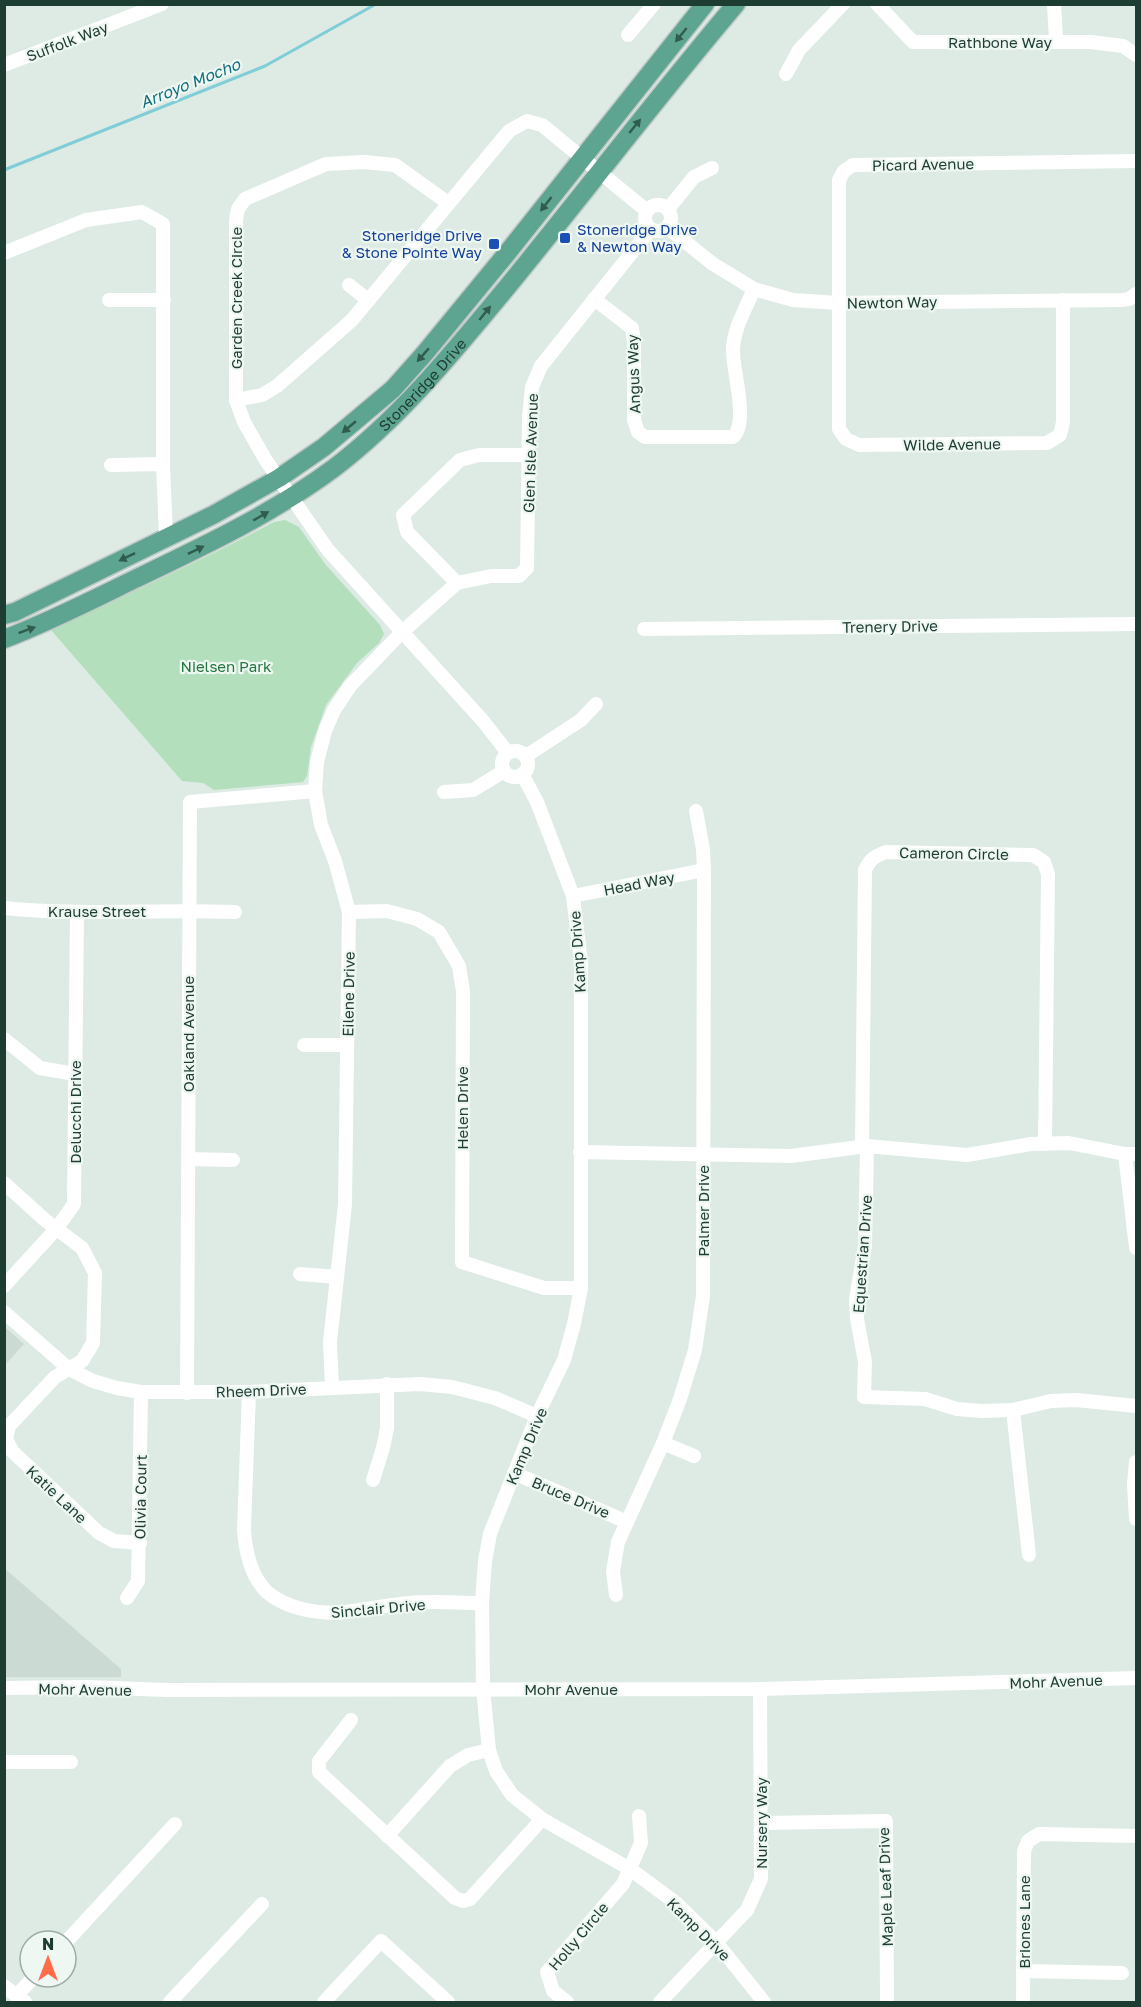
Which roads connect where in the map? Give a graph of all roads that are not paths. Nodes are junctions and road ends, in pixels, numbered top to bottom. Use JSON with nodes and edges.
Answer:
{"nodes":[{"id":1,"x":162,"y":4,"type":"edge"},
{"id":2,"x":654,"y":4,"type":"edge"},
{"id":3,"x":705,"y":4,"type":"edge"},
{"id":4,"x":736,"y":4,"type":"edge"},
{"id":5,"x":843,"y":4,"type":"edge"},
{"id":6,"x":877,"y":4,"type":"edge"},
{"id":7,"x":1053,"y":4,"type":"edge"},
{"id":8,"x":628,"y":35,"type":"dead end"},
{"id":9,"x":1056,"y":41,"type":"junction"},
{"id":10,"x":1137,"y":55,"type":"edge"},
{"id":11,"x":4,"y":65,"type":"edge"},
{"id":12,"x":786,"y":74,"type":"dead end"},
{"id":13,"x":582,"y":157,"type":"junction"},
{"id":14,"x":1137,"y":161,"type":"edge"},
{"id":15,"x":712,"y":168,"type":"dead end"},
{"id":16,"x":599,"y":171,"type":"junction"},
{"id":17,"x":448,"y":202,"type":"junction"},
{"id":18,"x":668,"y":209,"type":"junction"},
{"id":19,"x":647,"y":211,"type":"junction"},
{"id":20,"x":668,"y":228,"type":"junction"},
{"id":21,"x":651,"y":230,"type":"junction"},
{"id":22,"x":4,"y":253,"type":"edge"},
{"id":23,"x":349,"y":285,"type":"dead end"},
{"id":24,"x":754,"y":289,"type":"junction"},
{"id":25,"x":1136,"y":295,"type":"edge"},
{"id":26,"x":594,"y":299,"type":"junction"},
{"id":27,"x":109,"y":300,"type":"dead end"},
{"id":28,"x":164,"y":300,"type":"junction"},
{"id":29,"x":368,"y":300,"type":"junction"},
{"id":30,"x":1063,"y":300,"type":"junction"},
{"id":31,"x":838,"y":303,"type":"junction"},
{"id":32,"x":236,"y":400,"type":"junction"},
{"id":33,"x":528,"y":454,"type":"junction"},
{"id":34,"x":163,"y":464,"type":"junction"},
{"id":35,"x":111,"y":465,"type":"dead end"},
{"id":36,"x":279,"y":478,"type":"junction"},
{"id":37,"x":292,"y":498,"type":"junction"},
{"id":38,"x":166,"y":537,"type":"junction"},
{"id":39,"x":457,"y":583,"type":"junction"},
{"id":40,"x":4,"y":615,"type":"edge"},
{"id":41,"x":1137,"y":624,"type":"edge"},
{"id":42,"x":644,"y":628,"type":"dead end"},
{"id":43,"x":402,"y":633,"type":"junction"},
{"id":44,"x":4,"y":639,"type":"edge"},
{"id":45,"x":596,"y":704,"type":"dead end"},
{"id":46,"x":508,"y":753,"type":"junction"},
{"id":47,"x":526,"y":756,"type":"junction"},
{"id":48,"x":504,"y":771,"type":"junction"},
{"id":49,"x":522,"y":774,"type":"junction"},
{"id":50,"x":315,"y":791,"type":"junction"},
{"id":51,"x":444,"y":792,"type":"dead end"},
{"id":52,"x":696,"y":811,"type":"dead end"},
{"id":53,"x":704,"y":870,"type":"junction"},
{"id":54,"x":573,"y":896,"type":"junction"},
{"id":55,"x":4,"y":908,"type":"edge"},
{"id":56,"x":189,"y":910,"type":"junction"},
{"id":57,"x":77,"y":912,"type":"junction"},
{"id":58,"x":235,"y":912,"type":"dead end"},
{"id":59,"x":349,"y":912,"type":"junction"},
{"id":60,"x":4,"y":1039,"type":"edge"},
{"id":61,"x":347,"y":1045,"type":"junction"},
{"id":62,"x":304,"y":1046,"type":"dead end"},
{"id":63,"x":75,"y":1074,"type":"junction"},
{"id":64,"x":1045,"y":1144,"type":"junction"},
{"id":65,"x":864,"y":1146,"type":"junction"},
{"id":66,"x":580,"y":1152,"type":"junction"},
{"id":67,"x":704,"y":1154,"type":"junction"},
{"id":68,"x":1131,"y":1154,"type":"edge"},
{"id":69,"x":188,"y":1160,"type":"junction"},
{"id":70,"x":233,"y":1160,"type":"dead end"},
{"id":71,"x":4,"y":1183,"type":"edge"},
{"id":72,"x":57,"y":1228,"type":"junction"},
{"id":73,"x":1137,"y":1248,"type":"edge"},
{"id":74,"x":300,"y":1274,"type":"dead end"},
{"id":75,"x":337,"y":1277,"type":"junction"},
{"id":76,"x":4,"y":1286,"type":"edge"},
{"id":77,"x":580,"y":1288,"type":"junction"},
{"id":78,"x":4,"y":1312,"type":"edge"},
{"id":79,"x":69,"y":1369,"type":"junction"},
{"id":80,"x":387,"y":1384,"type":"junction"},
{"id":81,"x":332,"y":1387,"type":"junction"},
{"id":82,"x":141,"y":1392,"type":"junction"},
{"id":83,"x":249,"y":1392,"type":"junction"},
{"id":84,"x":187,"y":1393,"type":"junction"},
{"id":85,"x":1137,"y":1406,"type":"edge"},
{"id":86,"x":1013,"y":1410,"type":"junction"},
{"id":87,"x":537,"y":1416,"type":"junction"},
{"id":88,"x":663,"y":1443,"type":"junction"},
{"id":89,"x":694,"y":1456,"type":"dead end"},
{"id":90,"x":1137,"y":1462,"type":"edge"},
{"id":91,"x":514,"y":1473,"type":"junction"},
{"id":92,"x":373,"y":1480,"type":"dead end"},
{"id":93,"x":1137,"y":1519,"type":"edge"},
{"id":94,"x":627,"y":1522,"type":"junction"},
{"id":95,"x":140,"y":1543,"type":"junction"},
{"id":96,"x":1029,"y":1555,"type":"dead end"},
{"id":97,"x":616,"y":1595,"type":"dead end"},
{"id":98,"x":127,"y":1598,"type":"dead end"},
{"id":99,"x":482,"y":1603,"type":"junction"},
{"id":100,"x":1137,"y":1678,"type":"edge"},
{"id":101,"x":4,"y":1689,"type":"edge"},
{"id":102,"x":483,"y":1689,"type":"junction"},
{"id":103,"x":760,"y":1689,"type":"junction"},
{"id":104,"x":351,"y":1720,"type":"dead end"},
{"id":105,"x":489,"y":1750,"type":"junction"},
{"id":106,"x":4,"y":1762,"type":"edge"},
{"id":107,"x":71,"y":1762,"type":"dead end"},
{"id":108,"x":639,"y":1816,"type":"dead end"},
{"id":109,"x":542,"y":1819,"type":"junction"},
{"id":110,"x":761,"y":1823,"type":"junction"},
{"id":111,"x":175,"y":1824,"type":"dead end"},
{"id":112,"x":387,"y":1836,"type":"junction"},
{"id":113,"x":1137,"y":1836,"type":"edge"},
{"id":114,"x":630,"y":1869,"type":"junction"},
{"id":115,"x":262,"y":1904,"type":"dead end"},
{"id":116,"x":78,"y":1929,"type":"edge"},
{"id":117,"x":716,"y":1942,"type":"junction"},
{"id":118,"x":1023,"y":1971,"type":"junction"},
{"id":119,"x":1122,"y":1973,"type":"dead end"},
{"id":120,"x":4,"y":1986,"type":"edge"},
{"id":121,"x":21,"y":1999,"type":"edge"},
{"id":122,"x":170,"y":2002,"type":"edge"},
{"id":123,"x":324,"y":2002,"type":"edge"},
{"id":124,"x":448,"y":2002,"type":"edge"},
{"id":125,"x":567,"y":2002,"type":"edge"},
{"id":126,"x":660,"y":2002,"type":"edge"},
{"id":127,"x":764,"y":2002,"type":"edge"},
{"id":128,"x":887,"y":2002,"type":"edge"},
{"id":129,"x":1023,"y":2002,"type":"edge"}],
"edges":[{"from":1,"to":11,"type":"street","name":"Suffolk Way"},
{"from":2,"to":8,"type":"street"},
{"from":3,"to":13,"type":"main road","name":"Stoneridge Drive","one_way":true},
{"from":16,"to":4,"type":"main road","name":"Stoneridge Drive","one_way":true},
{"from":5,"to":12,"type":"street"},
{"from":6,"to":9,"type":"street","name":"Rathbone Way"},
{"from":7,"to":9,"type":"street"},
{"from":9,"to":10,"type":"street","name":"Rathbone Way"},
{"from":13,"to":16,"type":"street"},
{"from":13,"to":17,"type":"street"},
{"from":13,"to":36,"type":"main road","name":"Stoneridge Drive","one_way":true},
{"from":14,"to":31,"type":"street","name":"Picard Avenue"},
{"from":15,"to":18,"type":"street"},
{"from":16,"to":19,"type":"street"},
{"from":37,"to":16,"type":"main road","name":"Stoneridge Drive","one_way":true},
{"from":17,"to":29,"type":"street"},
{"from":17,"to":32,"type":"street","name":"Garden Creek Circle"},
{"from":18,"to":19,"type":"street"},
{"from":18,"to":20,"type":"street"},
{"from":19,"to":21,"type":"street"},
{"from":20,"to":21,"type":"street"},
{"from":20,"to":24,"type":"street","name":"Newton Way"},
{"from":21,"to":26,"type":"street","name":"Glen Isle Avenue"},
{"from":22,"to":28,"type":"street"},
{"from":23,"to":29,"type":"street"},
{"from":24,"to":26,"type":"street","name":"Angus Way"},
{"from":24,"to":31,"type":"street","name":"Newton Way"},
{"from":25,"to":30,"type":"street","name":"Newton Way"},
{"from":26,"to":33,"type":"street","name":"Glen Isle Avenue"},
{"from":27,"to":28,"type":"street"},
{"from":28,"to":34,"type":"street"},
{"from":29,"to":32,"type":"street"},
{"from":30,"to":31,"type":"street","name":"Newton Way"},
{"from":30,"to":31,"type":"street","name":"Wilde Avenue"},
{"from":32,"to":36,"type":"street","name":"Garden Creek Circle"},
{"from":33,"to":39,"type":"street","name":"Glen Isle Avenue"},
{"from":33,"to":39,"type":"street"},
{"from":34,"to":35,"type":"street"},
{"from":34,"to":38,"type":"street"},
{"from":36,"to":37,"type":"street","name":"Garden Creek Circle"},
{"from":36,"to":38,"type":"main road","name":"Stoneridge Drive"},
{"from":37,"to":43,"type":"street"},
{"from":44,"to":37,"type":"main road","name":"Stoneridge Drive","one_way":true},
{"from":38,"to":40,"type":"main road","name":"Stoneridge Drive","one_way":true},
{"from":39,"to":43,"type":"street"},
{"from":41,"to":42,"type":"street","name":"Trenery Drive"},
{"from":43,"to":46,"type":"street"},
{"from":43,"to":50,"type":"street","name":"Eilene Drive"},
{"from":45,"to":47,"type":"street"},
{"from":46,"to":47,"type":"street"},
{"from":46,"to":48,"type":"street"},
{"from":47,"to":49,"type":"street"},
{"from":48,"to":49,"type":"street"},
{"from":48,"to":51,"type":"street"},
{"from":49,"to":54,"type":"street","name":"Kamp Drive"},
{"from":50,"to":56,"type":"street","name":"Oakland Avenue"},
{"from":50,"to":59,"type":"street","name":"Eilene Drive"},
{"from":52,"to":53,"type":"street","name":"Palmer Drive"},
{"from":53,"to":54,"type":"street","name":"Head Way"},
{"from":53,"to":67,"type":"street","name":"Palmer Drive"},
{"from":54,"to":66,"type":"street","name":"Kamp Drive"},
{"from":55,"to":57,"type":"street","name":"Krause Street"},
{"from":56,"to":57,"type":"street","name":"Krause Street"},
{"from":56,"to":58,"type":"street","name":"Krause Street"},
{"from":56,"to":69,"type":"street","name":"Oakland Avenue"},
{"from":57,"to":63,"type":"street","name":"Delucchi Drive"},
{"from":59,"to":61,"type":"street","name":"Eilene Drive"},
{"from":59,"to":77,"type":"street","name":"Helen Drive"},
{"from":60,"to":63,"type":"street"},
{"from":61,"to":62,"type":"street"},
{"from":61,"to":75,"type":"street","name":"Eilene Drive"},
{"from":63,"to":72,"type":"street","name":"Delucchi Drive"},
{"from":64,"to":65,"type":"street"},
{"from":64,"to":65,"type":"street","name":"Cameron Circle"},
{"from":64,"to":68,"type":"street"},
{"from":65,"to":67,"type":"street"},
{"from":65,"to":86,"type":"street","name":"Equestrian Drive"},
{"from":66,"to":67,"type":"street"},
{"from":66,"to":77,"type":"street","name":"Kamp Drive"},
{"from":67,"to":88,"type":"street","name":"Palmer Drive"},
{"from":68,"to":73,"type":"street"},
{"from":69,"to":70,"type":"street"},
{"from":69,"to":84,"type":"street","name":"Oakland Avenue"},
{"from":71,"to":72,"type":"street"},
{"from":72,"to":76,"type":"street","name":"Delucchi Drive"},
{"from":72,"to":79,"type":"street"},
{"from":74,"to":75,"type":"street"},
{"from":75,"to":81,"type":"street","name":"Eilene Drive"},
{"from":77,"to":87,"type":"street","name":"Kamp Drive"},
{"from":78,"to":79,"type":"street","name":"Rheem Drive"},
{"from":79,"to":82,"type":"street","name":"Rheem Drive"},
{"from":79,"to":95,"type":"street","name":"Katie Lane"},
{"from":80,"to":81,"type":"street","name":"Rheem Drive"},
{"from":80,"to":87,"type":"street","name":"Rheem Drive"},
{"from":80,"to":92,"type":"street"},
{"from":81,"to":83,"type":"street","name":"Rheem Drive"},
{"from":82,"to":84,"type":"street","name":"Rheem Drive"},
{"from":82,"to":95,"type":"street","name":"Olivia Court"},
{"from":83,"to":84,"type":"street","name":"Rheem Drive"},
{"from":83,"to":99,"type":"street","name":"Sinclair Drive"},
{"from":85,"to":86,"type":"street"},
{"from":86,"to":96,"type":"street"},
{"from":87,"to":91,"type":"street","name":"Kamp Drive"},
{"from":88,"to":89,"type":"street"},
{"from":88,"to":94,"type":"street","name":"Palmer Drive"},
{"from":90,"to":93,"type":"street"},
{"from":91,"to":94,"type":"street","name":"Bruce Drive"},
{"from":91,"to":99,"type":"street","name":"Kamp Drive"},
{"from":94,"to":97,"type":"street","name":"Palmer Drive"},
{"from":95,"to":98,"type":"street","name":"Olivia Court"},
{"from":99,"to":102,"type":"street","name":"Kamp Drive"},
{"from":100,"to":103,"type":"street","name":"Mohr Avenue"},
{"from":101,"to":102,"type":"street","name":"Mohr Avenue"},
{"from":102,"to":103,"type":"street","name":"Mohr Avenue"},
{"from":102,"to":105,"type":"street","name":"Kamp Drive"},
{"from":103,"to":110,"type":"street","name":"Nursery Way"},
{"from":104,"to":112,"type":"street"},
{"from":105,"to":109,"type":"street","name":"Kamp Drive"},
{"from":105,"to":112,"type":"street"},
{"from":106,"to":107,"type":"street"},
{"from":108,"to":114,"type":"street"},
{"from":109,"to":112,"type":"street"},
{"from":109,"to":114,"type":"street","name":"Kamp Drive"},
{"from":110,"to":117,"type":"street","name":"Nursery Way"},
{"from":110,"to":128,"type":"street","name":"Maple Leaf Drive"},
{"from":111,"to":116,"type":"street"},
{"from":113,"to":118,"type":"street","name":"Briones Lane"},
{"from":114,"to":117,"type":"street","name":"Kamp Drive"},
{"from":114,"to":125,"type":"street","name":"Holly Circle"},
{"from":115,"to":122,"type":"street"},
{"from":117,"to":126,"type":"street"},
{"from":117,"to":127,"type":"street","name":"Kamp Drive"},
{"from":118,"to":119,"type":"street"},
{"from":118,"to":129,"type":"street","name":"Briones Lane"},
{"from":120,"to":121,"type":"street"},
{"from":123,"to":124,"type":"street"}]}
